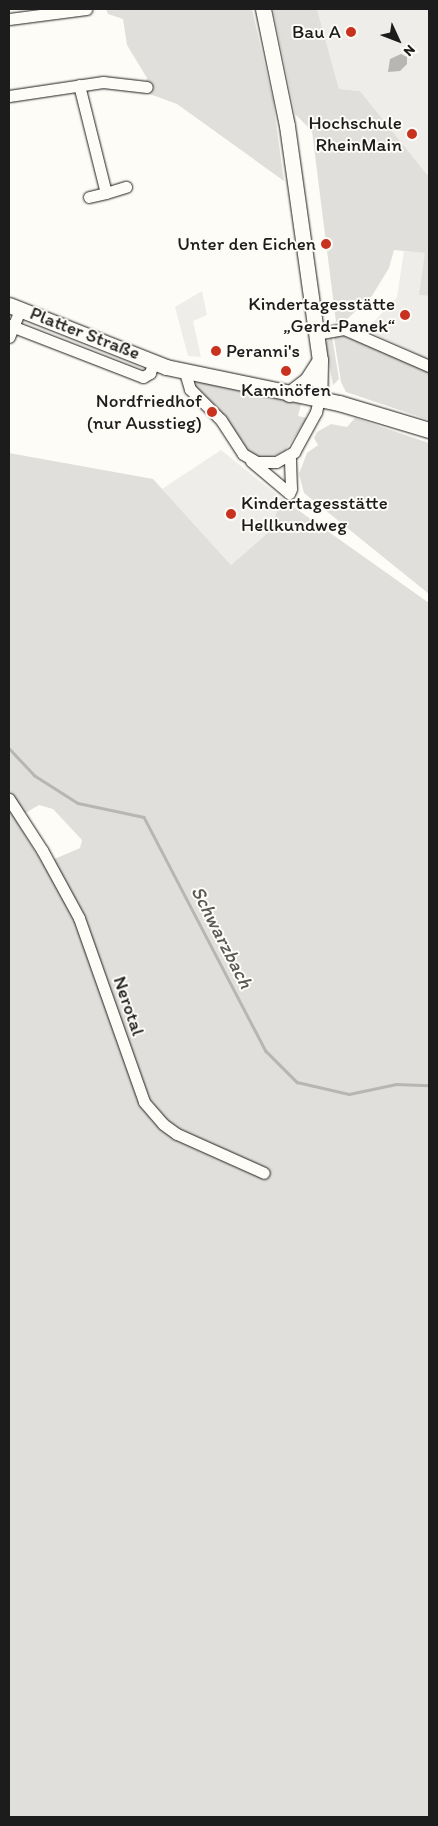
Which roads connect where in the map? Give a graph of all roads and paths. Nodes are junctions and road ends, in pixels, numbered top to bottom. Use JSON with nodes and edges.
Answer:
{"nodes":[{"id":1,"x":86,"y":9,"type":"edge"},
{"id":2,"x":263,"y":9,"type":"edge"},
{"id":3,"x":9,"y":18,"type":"edge"},
{"id":4,"x":79,"y":85,"type":"junction"},
{"id":5,"x":147,"y":87,"type":"dead end"},
{"id":6,"x":9,"y":96,"type":"edge"},
{"id":7,"x":126,"y":187,"type":"dead end"},
{"id":8,"x":106,"y":193,"type":"junction"},
{"id":9,"x":89,"y":197,"type":"dead end"},
{"id":10,"x":15,"y":307,"type":"edge"},
{"id":11,"x":10,"y":330,"type":"edge"},
{"id":12,"x":316,"y":334,"type":"junction"},
{"id":13,"x":320,"y":360,"type":"junction"},
{"id":14,"x":154,"y":363,"type":"junction"},
{"id":15,"x":429,"y":366,"type":"edge"},
{"id":16,"x":185,"y":372,"type":"junction"},
{"id":17,"x":289,"y":394,"type":"junction"},
{"id":18,"x":319,"y":399,"type":"junction"},
{"id":19,"x":429,"y":430,"type":"edge"},
{"id":20,"x":290,"y":455,"type":"junction"},
{"id":21,"x":250,"y":459,"type":"junction"},
{"id":22,"x":9,"y":799,"type":"edge"},
{"id":23,"x":264,"y":1173,"type":"dead end"}],
"edges":[{"from":1,"to":3,"type":"street"},
{"from":2,"to":12,"type":"main road"},
{"from":4,"to":5,"type":"street"},
{"from":4,"to":6,"type":"street"},
{"from":4,"to":8,"type":"street"},
{"from":7,"to":8,"type":"street"},
{"from":8,"to":9,"type":"street"},
{"from":10,"to":11,"type":"street","name":"Platter Straße"},
{"from":10,"to":14,"type":"main road","name":"Platter Straße"},
{"from":11,"to":14,"type":"street","name":"Platter Straße"},
{"from":12,"to":13,"type":"main road"},
{"from":12,"to":15,"type":"street"},
{"from":13,"to":17,"type":"main road"},
{"from":13,"to":18,"type":"main road"},
{"from":14,"to":16,"type":"main road","name":"Platter Straße"},
{"from":16,"to":17,"type":"main road","name":"Platter Straße"},
{"from":16,"to":21,"type":"street"},
{"from":17,"to":18,"type":"main road","name":"Platter Straße"},
{"from":18,"to":19,"type":"main road","name":"Platter Straße"},
{"from":18,"to":20,"type":"street"},
{"from":20,"to":21,"type":"street"},
{"from":20,"to":21,"type":"street"},
{"from":22,"to":23,"type":"street","name":"Nerotal"}]}
